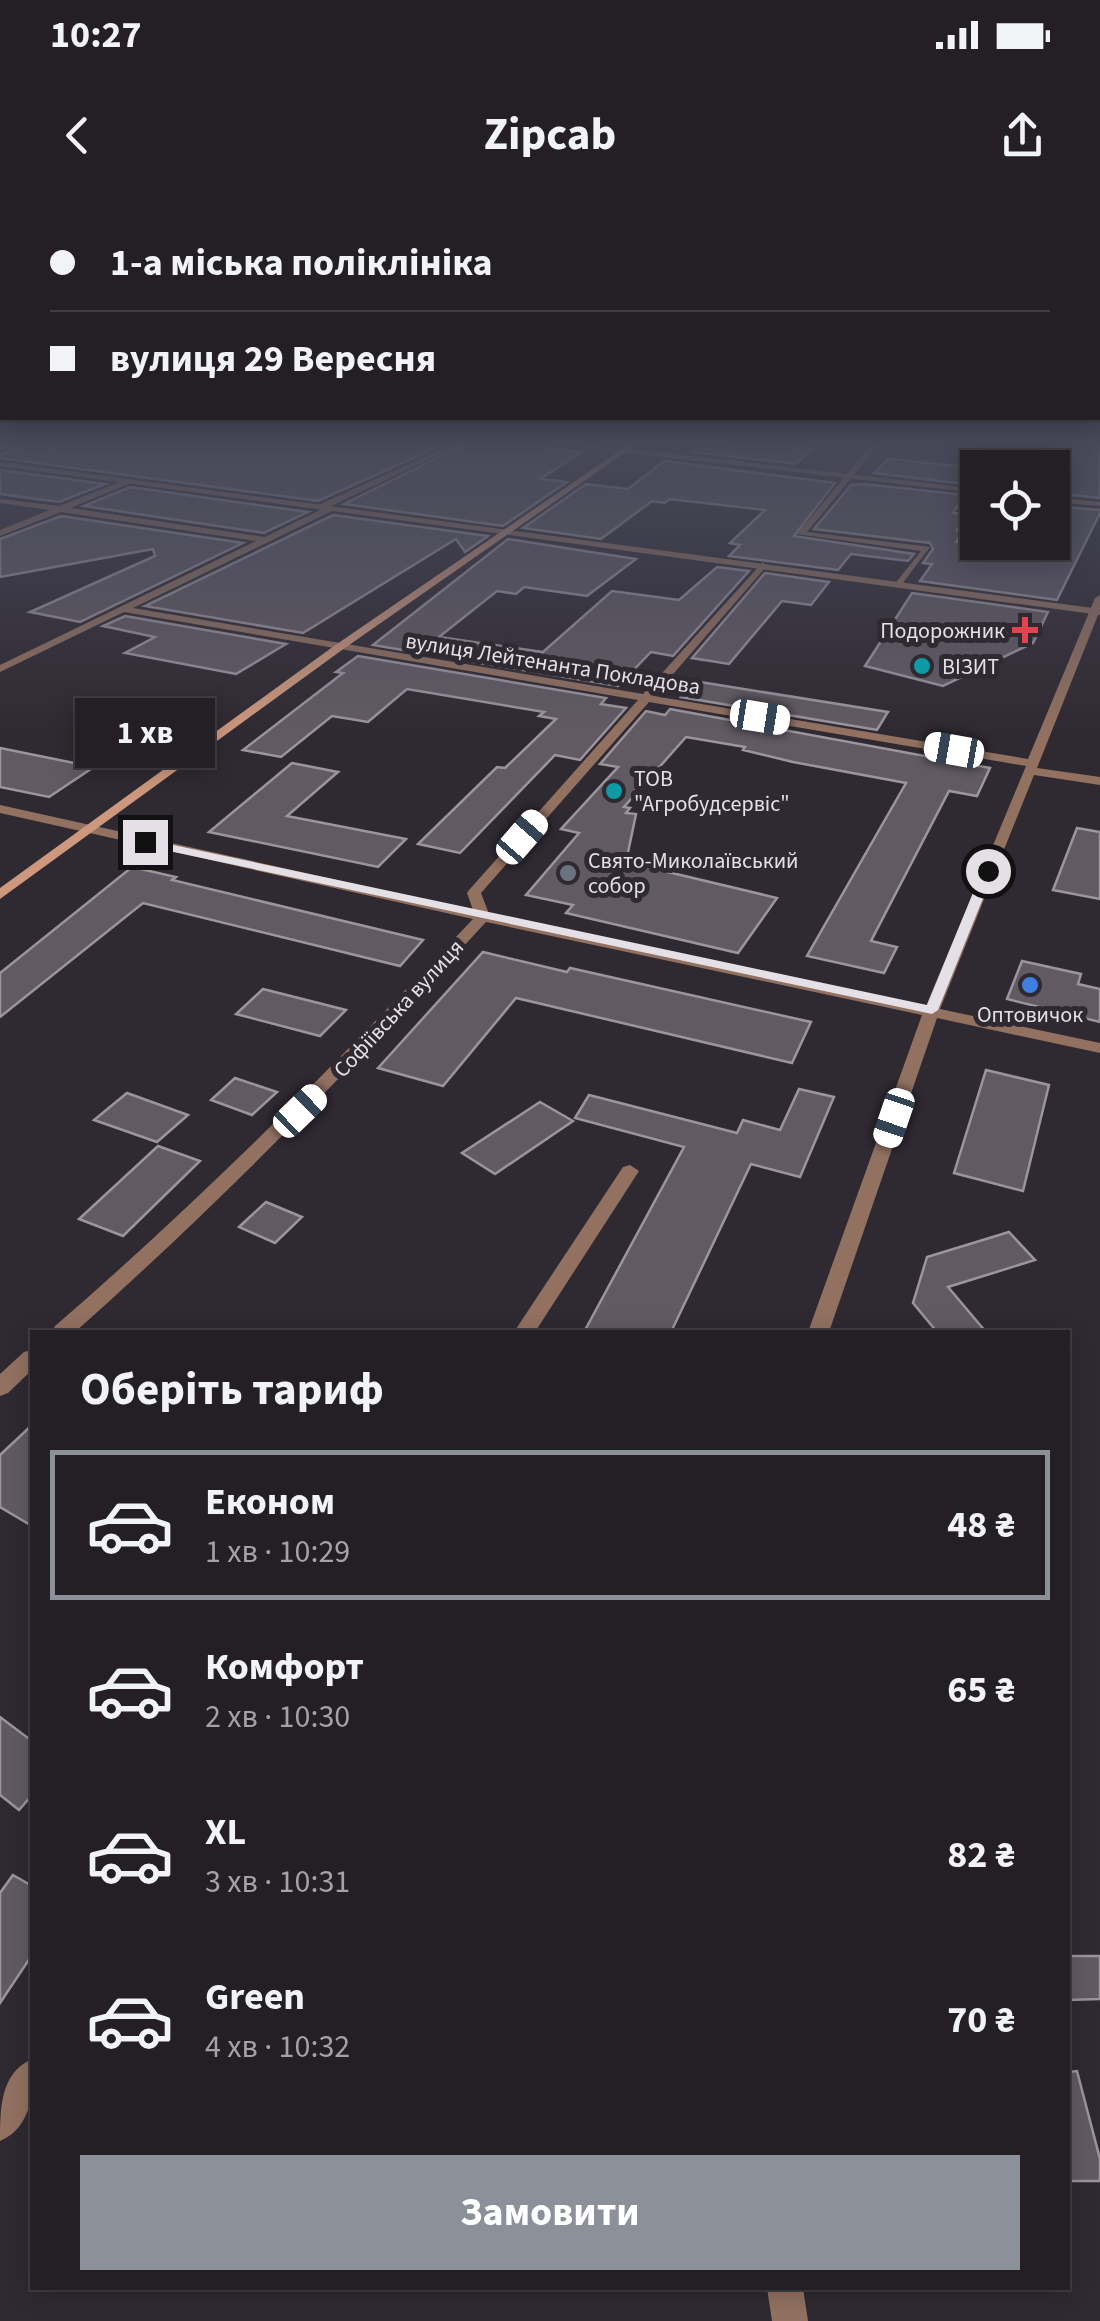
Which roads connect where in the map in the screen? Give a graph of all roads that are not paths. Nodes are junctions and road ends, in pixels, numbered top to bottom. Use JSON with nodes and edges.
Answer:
{"nodes":[{"id":1,"x":248,"y":537,"type":"edge"},
{"id":2,"x":273,"y":537,"type":"edge"},
{"id":3,"x":499,"y":537,"type":"edge"},
{"id":4,"x":553,"y":537,"type":"edge"},
{"id":5,"x":824,"y":537,"type":"edge"},
{"id":6,"x":268,"y":540,"type":"junction"},
{"id":7,"x":762,"y":565,"type":"junction"},
{"id":8,"x":899,"y":585,"type":"junction"},
{"id":9,"x":1098,"y":607,"type":"edge"},
{"id":10,"x":127,"y":610,"type":"junction"},
{"id":11,"x":338,"y":648,"type":"junction"},
{"id":12,"x":0,"y":670,"type":"edge"},
{"id":13,"x":643,"y":698,"type":"junction"},
{"id":14,"x":1030,"y":766,"type":"junction"},
{"id":15,"x":1100,"y":781,"type":"edge"},
{"id":16,"x":0,"y":808,"type":"edge"},
{"id":17,"x":92,"y":830,"type":"junction"},
{"id":18,"x":0,"y":895,"type":"edge"},
{"id":19,"x":483,"y":917,"type":"junction"},
{"id":20,"x":932,"y":1010,"type":"junction"},
{"id":21,"x":1100,"y":1048,"type":"edge"},
{"id":22,"x":630,"y":1171,"type":"dead end"},
{"id":23,"x":64,"y":1330,"type":"edge"},
{"id":24,"x":525,"y":1330,"type":"edge"},
{"id":25,"x":819,"y":1330,"type":"edge"},
{"id":26,"x":30,"y":1360,"type":"edge"},
{"id":27,"x":0,"y":1387,"type":"edge"},
{"id":28,"x":30,"y":2078,"type":"edge"},
{"id":29,"x":0,"y":2124,"type":"edge"},
{"id":30,"x":785,"y":2290,"type":"edge"},
{"id":31,"x":790,"y":2321,"type":"edge"}],
"edges":[{"from":1,"to":6,"type":"street"},
{"from":2,"to":6,"type":"street"},
{"from":3,"to":11,"type":"main road"},
{"from":4,"to":7,"type":"street"},
{"from":5,"to":8,"type":"street"},
{"from":6,"to":10,"type":"street"},
{"from":7,"to":8,"type":"street"},
{"from":7,"to":13,"type":"street","name":"Софіївська вулиця"},
{"from":8,"to":9,"type":"street"},
{"from":9,"to":14,"type":"street"},
{"from":10,"to":11,"type":"street","name":"вулиця Лейтенанта Покладова"},
{"from":10,"to":12,"type":"street"},
{"from":11,"to":13,"type":"street","name":"вулиця Лейтенанта Покладова"},
{"from":11,"to":17,"type":"main road"},
{"from":13,"to":14,"type":"street","name":"вулиця Лейтенанта Покладова"},
{"from":13,"to":19,"type":"street","name":"Софіївська вулиця"},
{"from":14,"to":15,"type":"street","name":"вулиця Лейтенанта Покладова"},
{"from":14,"to":20,"type":"street"},
{"from":16,"to":17,"type":"street"},
{"from":17,"to":18,"type":"main road"},
{"from":17,"to":19,"type":"street"},
{"from":19,"to":20,"type":"street"},
{"from":19,"to":23,"type":"street","name":"Софіївська вулиця"},
{"from":20,"to":21,"type":"street"},
{"from":20,"to":25,"type":"street"},
{"from":22,"to":24,"type":"street"},
{"from":26,"to":27,"type":"street"},
{"from":28,"to":29,"type":"street"},
{"from":30,"to":31,"type":"street"}]}
